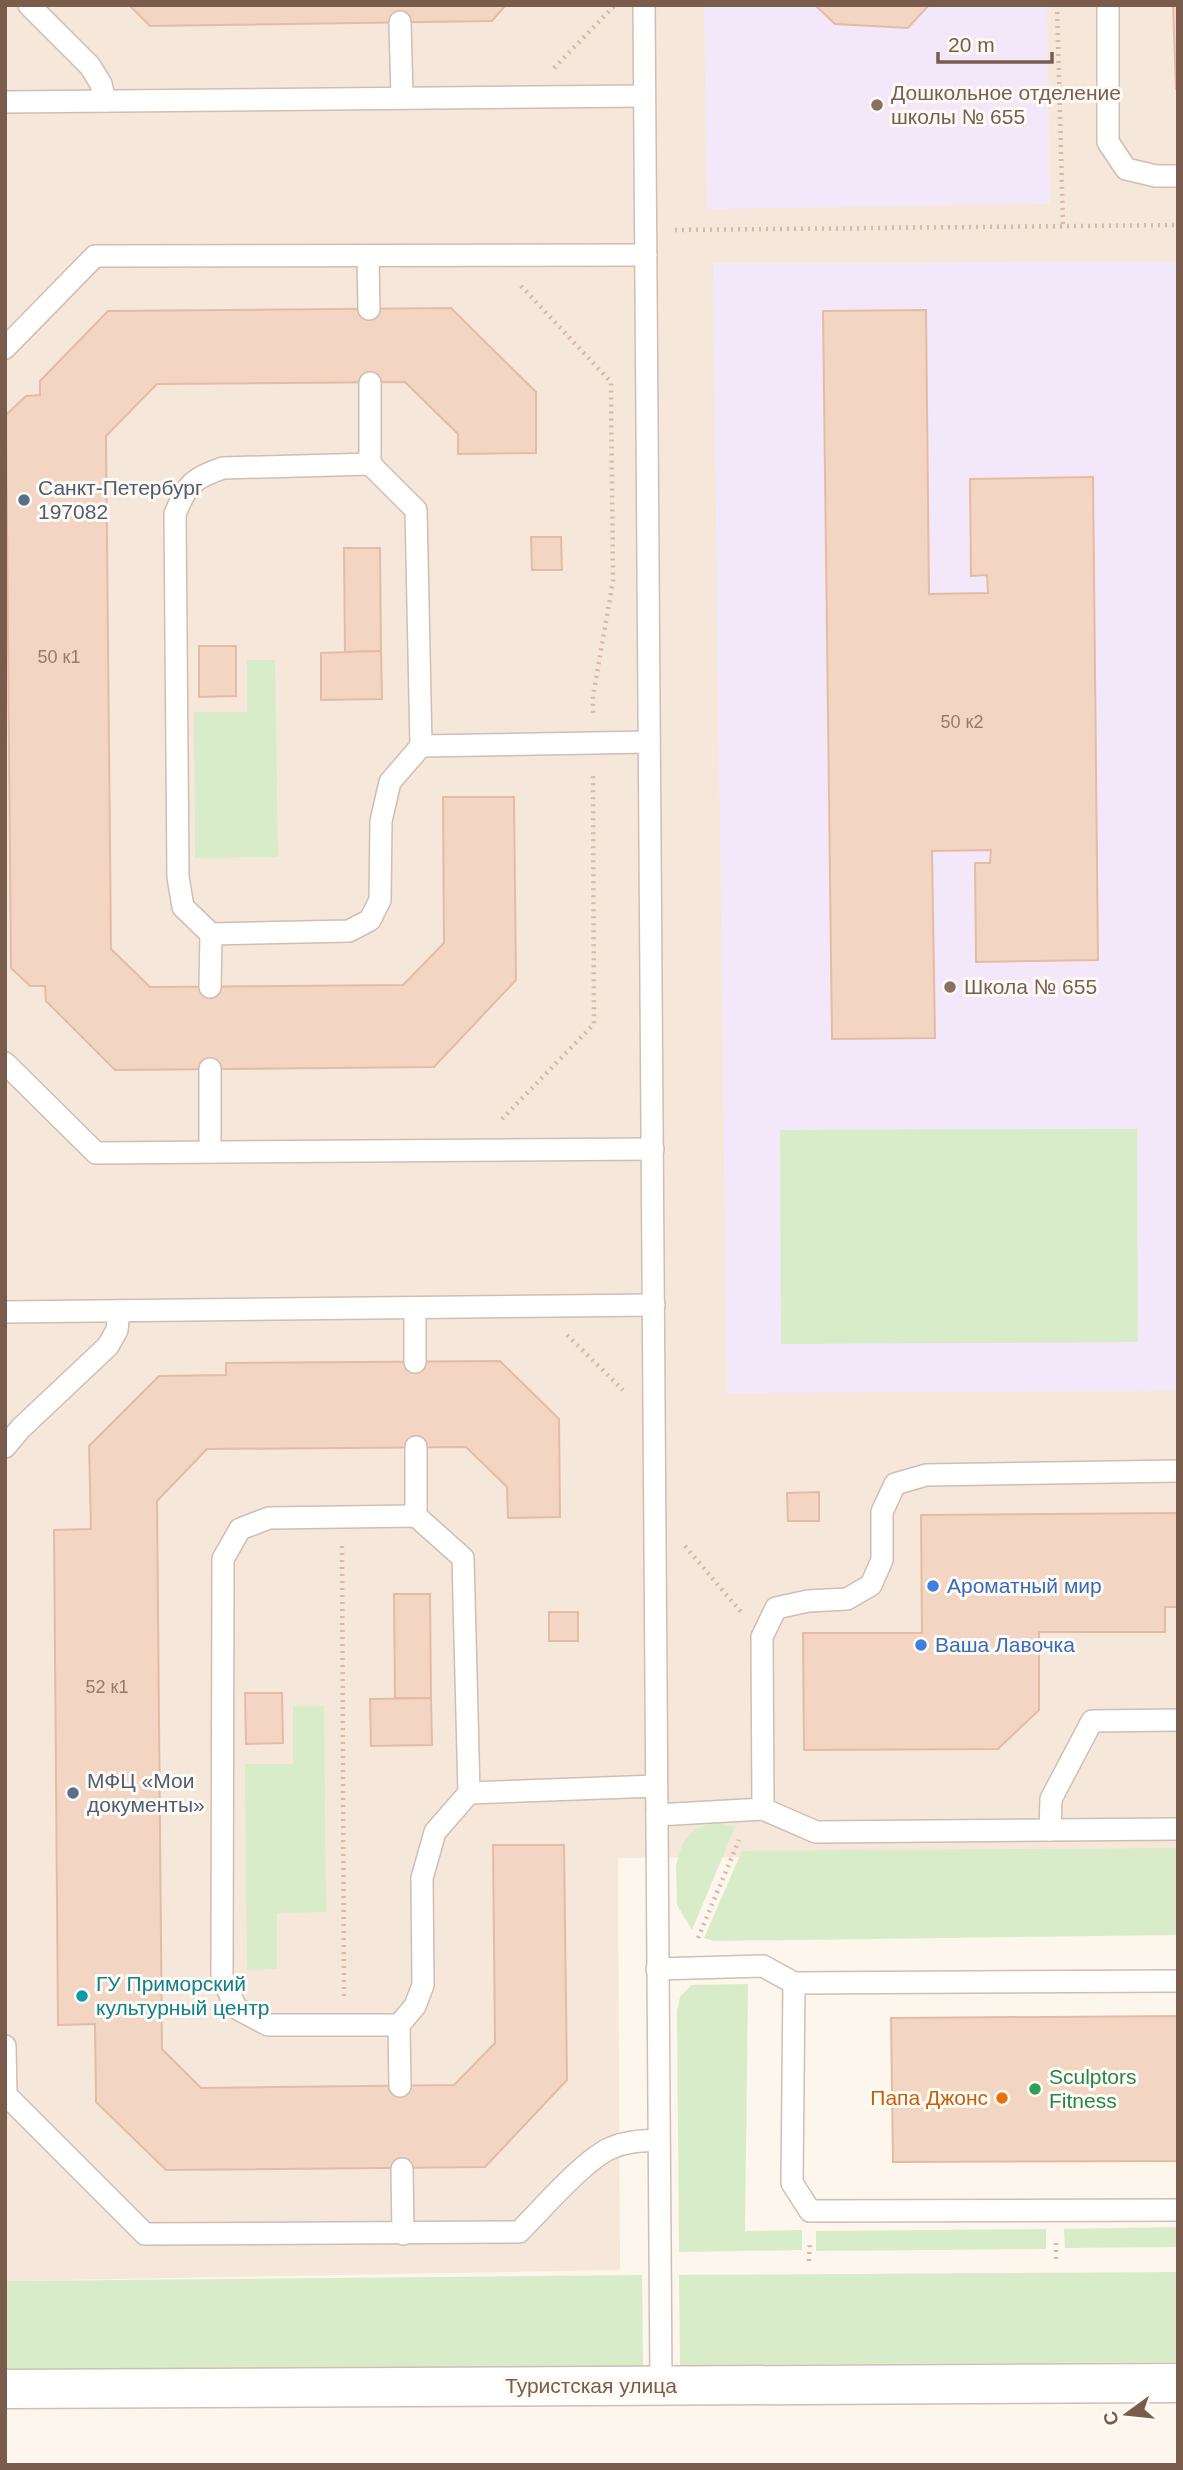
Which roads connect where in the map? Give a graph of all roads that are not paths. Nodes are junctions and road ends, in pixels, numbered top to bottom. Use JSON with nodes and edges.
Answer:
{"nodes":[{"id":1,"x":30,"y":5,"type":"edge"},
{"id":2,"x":644,"y":5,"type":"edge"},
{"id":3,"x":1108,"y":5,"type":"edge"},
{"id":4,"x":400,"y":22,"type":"dead end"},
{"id":5,"x":644,"y":96,"type":"junction"},
{"id":6,"x":402,"y":98,"type":"junction"},
{"id":7,"x":105,"y":101,"type":"junction"},
{"id":8,"x":5,"y":103,"type":"edge"},
{"id":9,"x":1178,"y":176,"type":"edge"},
{"id":10,"x":646,"y":255,"type":"junction"},
{"id":11,"x":368,"y":257,"type":"junction"},
{"id":12,"x":369,"y":309,"type":"dead end"},
{"id":13,"x":5,"y":348,"type":"edge"},
{"id":14,"x":370,"y":383,"type":"dead end"},
{"id":15,"x":370,"y":464,"type":"junction"},
{"id":16,"x":649,"y":742,"type":"junction"},
{"id":17,"x":421,"y":746,"type":"junction"},
{"id":18,"x":211,"y":934,"type":"junction"},
{"id":19,"x":210,"y":987,"type":"dead end"},
{"id":20,"x":5,"y":1063,"type":"edge"},
{"id":21,"x":210,"y":1069,"type":"dead end"},
{"id":22,"x":653,"y":1149,"type":"junction"},
{"id":23,"x":210,"y":1152,"type":"junction"},
{"id":24,"x":654,"y":1305,"type":"junction"},
{"id":25,"x":415,"y":1308,"type":"junction"},
{"id":26,"x":119,"y":1311,"type":"junction"},
{"id":27,"x":5,"y":1312,"type":"edge"},
{"id":28,"x":415,"y":1362,"type":"dead end"},
{"id":29,"x":5,"y":1447,"type":"edge"},
{"id":30,"x":416,"y":1447,"type":"dead end"},
{"id":31,"x":1178,"y":1471,"type":"edge"},
{"id":32,"x":416,"y":1516,"type":"junction"},
{"id":33,"x":1178,"y":1720,"type":"edge"},
{"id":34,"x":656,"y":1786,"type":"junction"},
{"id":35,"x":468,"y":1793,"type":"junction"},
{"id":36,"x":763,"y":1809,"type":"junction"},
{"id":37,"x":657,"y":1815,"type":"junction"},
{"id":38,"x":1178,"y":1829,"type":"edge"},
{"id":39,"x":1050,"y":1830,"type":"junction"},
{"id":40,"x":657,"y":1969,"type":"junction"},
{"id":41,"x":1178,"y":1981,"type":"edge"},
{"id":42,"x":794,"y":1983,"type":"junction"},
{"id":43,"x":399,"y":2025,"type":"junction"},
{"id":44,"x":5,"y":2046,"type":"edge"},
{"id":45,"x":400,"y":2086,"type":"dead end"},
{"id":46,"x":659,"y":2140,"type":"junction"},
{"id":47,"x":402,"y":2169,"type":"dead end"},
{"id":48,"x":1178,"y":2210,"type":"edge"},
{"id":49,"x":403,"y":2234,"type":"junction"},
{"id":50,"x":1178,"y":2383,"type":"edge"},
{"id":51,"x":661,"y":2385,"type":"junction"},
{"id":52,"x":5,"y":2389,"type":"edge"}],
"edges":[{"from":1,"to":7,"type":"lane"},
{"from":2,"to":5,"type":"lane"},
{"from":3,"to":9,"type":"lane"},
{"from":4,"to":6,"type":"lane"},
{"from":5,"to":6,"type":"lane"},
{"from":5,"to":10,"type":"lane"},
{"from":6,"to":7,"type":"lane"},
{"from":7,"to":8,"type":"lane"},
{"from":10,"to":11,"type":"lane"},
{"from":10,"to":16,"type":"lane"},
{"from":11,"to":12,"type":"lane"},
{"from":11,"to":13,"type":"lane"},
{"from":14,"to":15,"type":"lane"},
{"from":15,"to":17,"type":"lane"},
{"from":15,"to":18,"type":"lane"},
{"from":16,"to":17,"type":"lane"},
{"from":16,"to":22,"type":"lane"},
{"from":17,"to":18,"type":"lane"},
{"from":18,"to":19,"type":"lane"},
{"from":20,"to":23,"type":"lane"},
{"from":21,"to":23,"type":"lane"},
{"from":22,"to":23,"type":"lane"},
{"from":22,"to":24,"type":"lane"},
{"from":24,"to":25,"type":"lane"},
{"from":24,"to":34,"type":"lane"},
{"from":25,"to":26,"type":"lane"},
{"from":25,"to":28,"type":"lane"},
{"from":26,"to":27,"type":"lane"},
{"from":26,"to":29,"type":"lane"},
{"from":30,"to":32,"type":"lane"},
{"from":31,"to":36,"type":"lane"},
{"from":32,"to":35,"type":"lane"},
{"from":32,"to":43,"type":"lane"},
{"from":33,"to":39,"type":"lane"},
{"from":34,"to":35,"type":"lane"},
{"from":34,"to":37,"type":"lane"},
{"from":35,"to":43,"type":"lane"},
{"from":36,"to":37,"type":"lane"},
{"from":36,"to":39,"type":"lane"},
{"from":37,"to":40,"type":"lane"},
{"from":38,"to":39,"type":"lane"},
{"from":40,"to":42,"type":"lane"},
{"from":40,"to":46,"type":"lane"},
{"from":41,"to":42,"type":"lane"},
{"from":42,"to":48,"type":"lane"},
{"from":43,"to":45,"type":"lane"},
{"from":44,"to":49,"type":"lane"},
{"from":46,"to":49,"type":"lane"},
{"from":46,"to":51,"type":"lane"},
{"from":47,"to":49,"type":"lane"},
{"from":50,"to":51,"type":"street","name":"Туристская улица"},
{"from":51,"to":52,"type":"street","name":"Туристская улица"}]}
